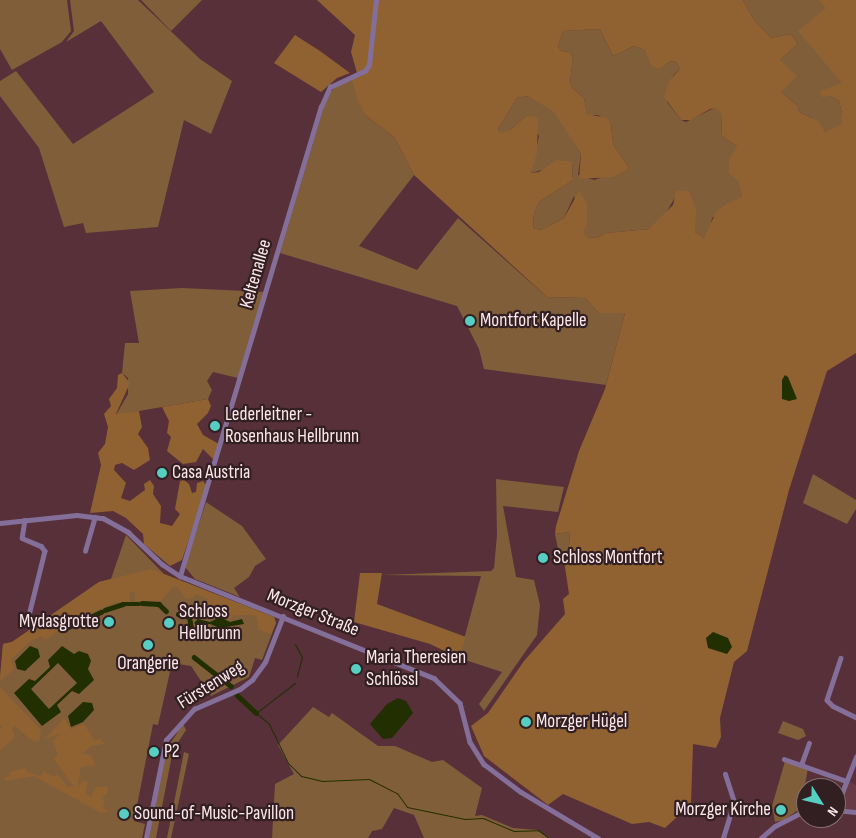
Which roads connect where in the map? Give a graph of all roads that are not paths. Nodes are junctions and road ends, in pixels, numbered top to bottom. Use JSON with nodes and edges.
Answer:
{"nodes":[{"id":1,"x":376,"y":0,"type":"edge"},
{"id":2,"x":95,"y":516,"type":"junction"},
{"id":3,"x":25,"y":520,"type":"junction"},
{"id":4,"x":0,"y":523,"type":"edge"},
{"id":5,"x":85,"y":551,"type":"dead end"},
{"id":6,"x":180,"y":576,"type":"junction"},
{"id":7,"x":30,"y":611,"type":"dead end"},
{"id":8,"x":283,"y":616,"type":"junction"},
{"id":9,"x":841,"y":658,"type":"dead end"},
{"id":10,"x":856,"y":716,"type":"edge"},
{"id":11,"x":809,"y":743,"type":"dead end"},
{"id":12,"x":856,"y":757,"type":"edge"},
{"id":13,"x":784,"y":759,"type":"dead end"},
{"id":14,"x":801,"y":765,"type":"junction"},
{"id":15,"x":725,"y":774,"type":"dead end"},
{"id":16,"x":840,"y":778,"type":"edge"},
{"id":17,"x":846,"y":780,"type":"edge"},
{"id":18,"x":796,"y":815,"type":"edge"},
{"id":19,"x":146,"y":838,"type":"edge"},
{"id":20,"x":598,"y":838,"type":"edge"},
{"id":21,"x":723,"y":838,"type":"edge"},
{"id":22,"x":761,"y":838,"type":"edge"}],
"edges":[{"from":1,"to":6,"type":"street","name":"Keltenallee"},
{"from":2,"to":3,"type":"street"},
{"from":2,"to":5,"type":"street"},
{"from":2,"to":6,"type":"street","name":"Morzger Straße"},
{"from":3,"to":4,"type":"street"},
{"from":3,"to":7,"type":"street"},
{"from":6,"to":8,"type":"street","name":"Morzger Straße"},
{"from":8,"to":19,"type":"street","name":"Fürstenweg"},
{"from":8,"to":20,"type":"street","name":"Morzger Straße"},
{"from":9,"to":10,"type":"street"},
{"from":11,"to":14,"type":"street"},
{"from":12,"to":17,"type":"street"},
{"from":13,"to":14,"type":"street"},
{"from":14,"to":16,"type":"street"},
{"from":15,"to":21,"type":"street"},
{"from":18,"to":22,"type":"street"}]}
